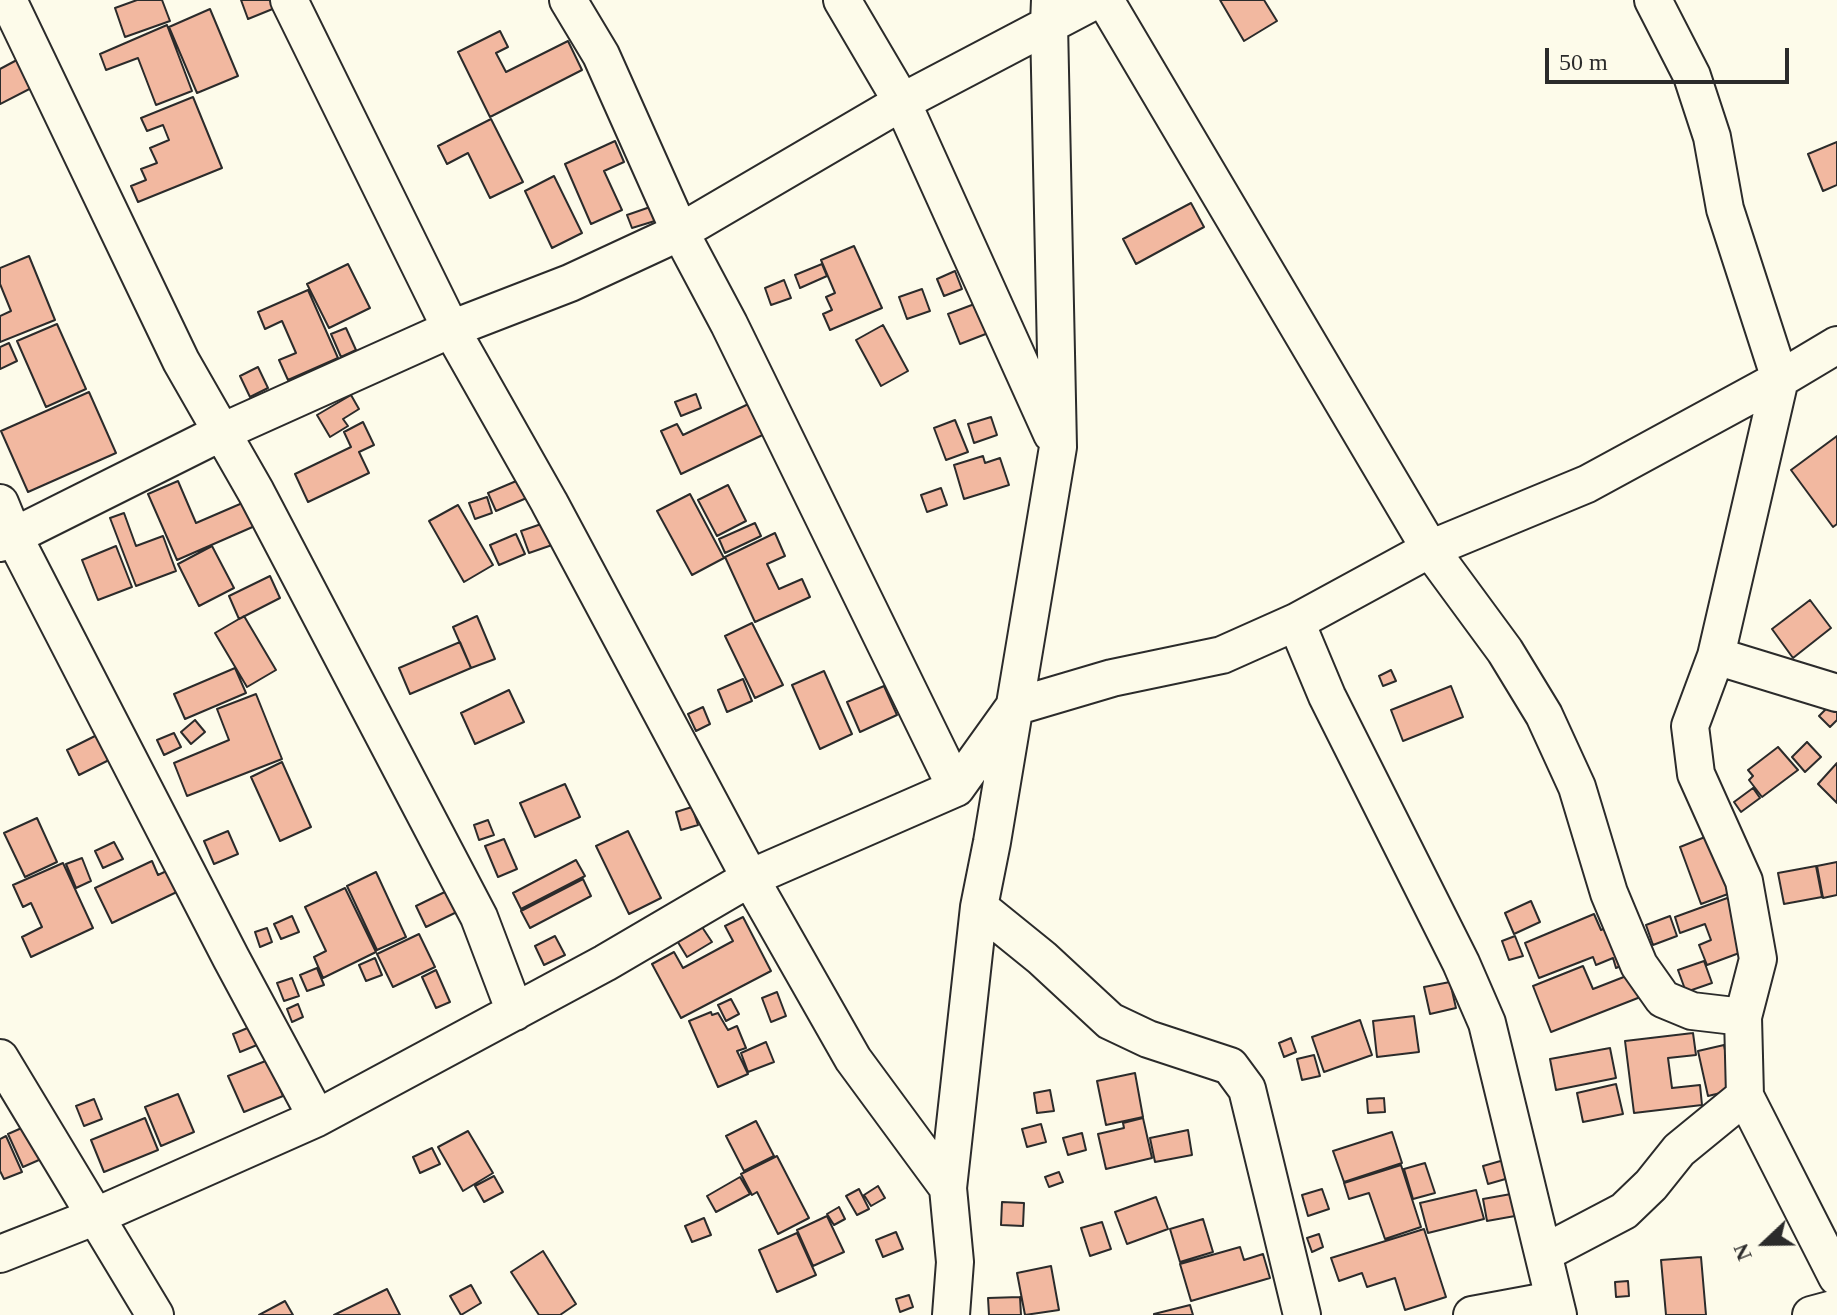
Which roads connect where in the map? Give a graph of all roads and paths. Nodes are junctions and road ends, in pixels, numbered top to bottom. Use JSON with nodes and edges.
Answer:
{"nodes":[{"id":1,"x":8,"y":0,"type":"edge"},
{"id":2,"x":289,"y":0,"type":"edge"},
{"id":3,"x":568,"y":0,"type":"edge"},
{"id":4,"x":842,"y":0,"type":"edge"},
{"id":5,"x":1096,"y":0,"type":"edge"},
{"id":6,"x":1105,"y":0,"type":"edge"},
{"id":7,"x":1653,"y":0,"type":"edge"},
{"id":8,"x":1049,"y":12,"type":"edge"},
{"id":9,"x":902,"y":102,"type":"junction"},
{"id":10,"x":680,"y":232,"type":"junction"},
{"id":11,"x":451,"y":329,"type":"junction"},
{"id":12,"x":1837,"y":345,"type":"edge"},
{"id":13,"x":1780,"y":379,"type":"junction"},
{"id":14,"x":222,"y":432,"type":"junction"},
{"id":15,"x":1058,"y":447,"type":"junction"},
{"id":16,"x":0,"y":503,"type":"edge"},
{"id":17,"x":7,"y":540,"type":"edge"},
{"id":18,"x":1430,"y":549,"type":"junction"},
{"id":19,"x":1296,"y":622,"type":"junction"},
{"id":20,"x":1716,"y":656,"type":"junction"},
{"id":21,"x":1837,"y":693,"type":"edge"},
{"id":22,"x":1014,"y":707,"type":"junction"},
{"id":23,"x":956,"y":788,"type":"junction"},
{"id":24,"x":750,"y":878,"type":"junction"},
{"id":25,"x":979,"y":907,"type":"junction"},
{"id":26,"x":515,"y":1012,"type":"junction"},
{"id":27,"x":1743,"y":1017,"type":"junction"},
{"id":28,"x":0,"y":1058,"type":"edge"},
{"id":29,"x":1745,"y":1096,"type":"junction"},
{"id":30,"x":317,"y":1118,"type":"junction"},
{"id":31,"x":948,"y":1188,"type":"junction"},
{"id":32,"x":94,"y":1217,"type":"junction"},
{"id":33,"x":1544,"y":1253,"type":"junction"},
{"id":34,"x":0,"y":1254,"type":"edge"},
{"id":35,"x":1837,"y":1277,"type":"edge"},
{"id":36,"x":1556,"y":1307,"type":"edge"},
{"id":37,"x":1837,"y":1308,"type":"edge"},
{"id":38,"x":155,"y":1315,"type":"edge"},
{"id":39,"x":951,"y":1315,"type":"edge"},
{"id":40,"x":1302,"y":1315,"type":"edge"},
{"id":41,"x":1472,"y":1315,"type":"edge"},
{"id":42,"x":1811,"y":1315,"type":"edge"}],
"edges":[{"from":1,"to":14,"type":"street"},
{"from":2,"to":11,"type":"street"},
{"from":3,"to":10,"type":"street"},
{"from":4,"to":9,"type":"street"},
{"from":5,"to":8,"type":"street"},
{"from":6,"to":18,"type":"street"},
{"from":7,"to":13,"type":"street"},
{"from":8,"to":9,"type":"street"},
{"from":8,"to":15,"type":"street"},
{"from":9,"to":10,"type":"street"},
{"from":9,"to":15,"type":"street"},
{"from":10,"to":11,"type":"street"},
{"from":10,"to":23,"type":"street"},
{"from":11,"to":14,"type":"street"},
{"from":11,"to":24,"type":"street"},
{"from":12,"to":13,"type":"street"},
{"from":13,"to":18,"type":"street"},
{"from":13,"to":20,"type":"street"},
{"from":14,"to":17,"type":"street"},
{"from":14,"to":26,"type":"street"},
{"from":15,"to":22,"type":"street"},
{"from":16,"to":17,"type":"street"},
{"from":17,"to":30,"type":"street"},
{"from":18,"to":19,"type":"street"},
{"from":18,"to":27,"type":"street"},
{"from":19,"to":22,"type":"street"},
{"from":19,"to":33,"type":"street"},
{"from":20,"to":21,"type":"street"},
{"from":20,"to":27,"type":"street"},
{"from":22,"to":23,"type":"street"},
{"from":22,"to":25,"type":"street"},
{"from":23,"to":24,"type":"street"},
{"from":24,"to":26,"type":"street"},
{"from":24,"to":31,"type":"street"},
{"from":25,"to":31,"type":"street"},
{"from":25,"to":40,"type":"street"},
{"from":26,"to":30,"type":"street"},
{"from":27,"to":29,"type":"street"},
{"from":28,"to":32,"type":"street"},
{"from":29,"to":33,"type":"street"},
{"from":29,"to":35,"type":"street"},
{"from":30,"to":32,"type":"street"},
{"from":31,"to":39,"type":"street"},
{"from":32,"to":34,"type":"street"},
{"from":32,"to":38,"type":"street"},
{"from":33,"to":36,"type":"street"},
{"from":36,"to":41,"type":"street"},
{"from":37,"to":42,"type":"street"}]}
